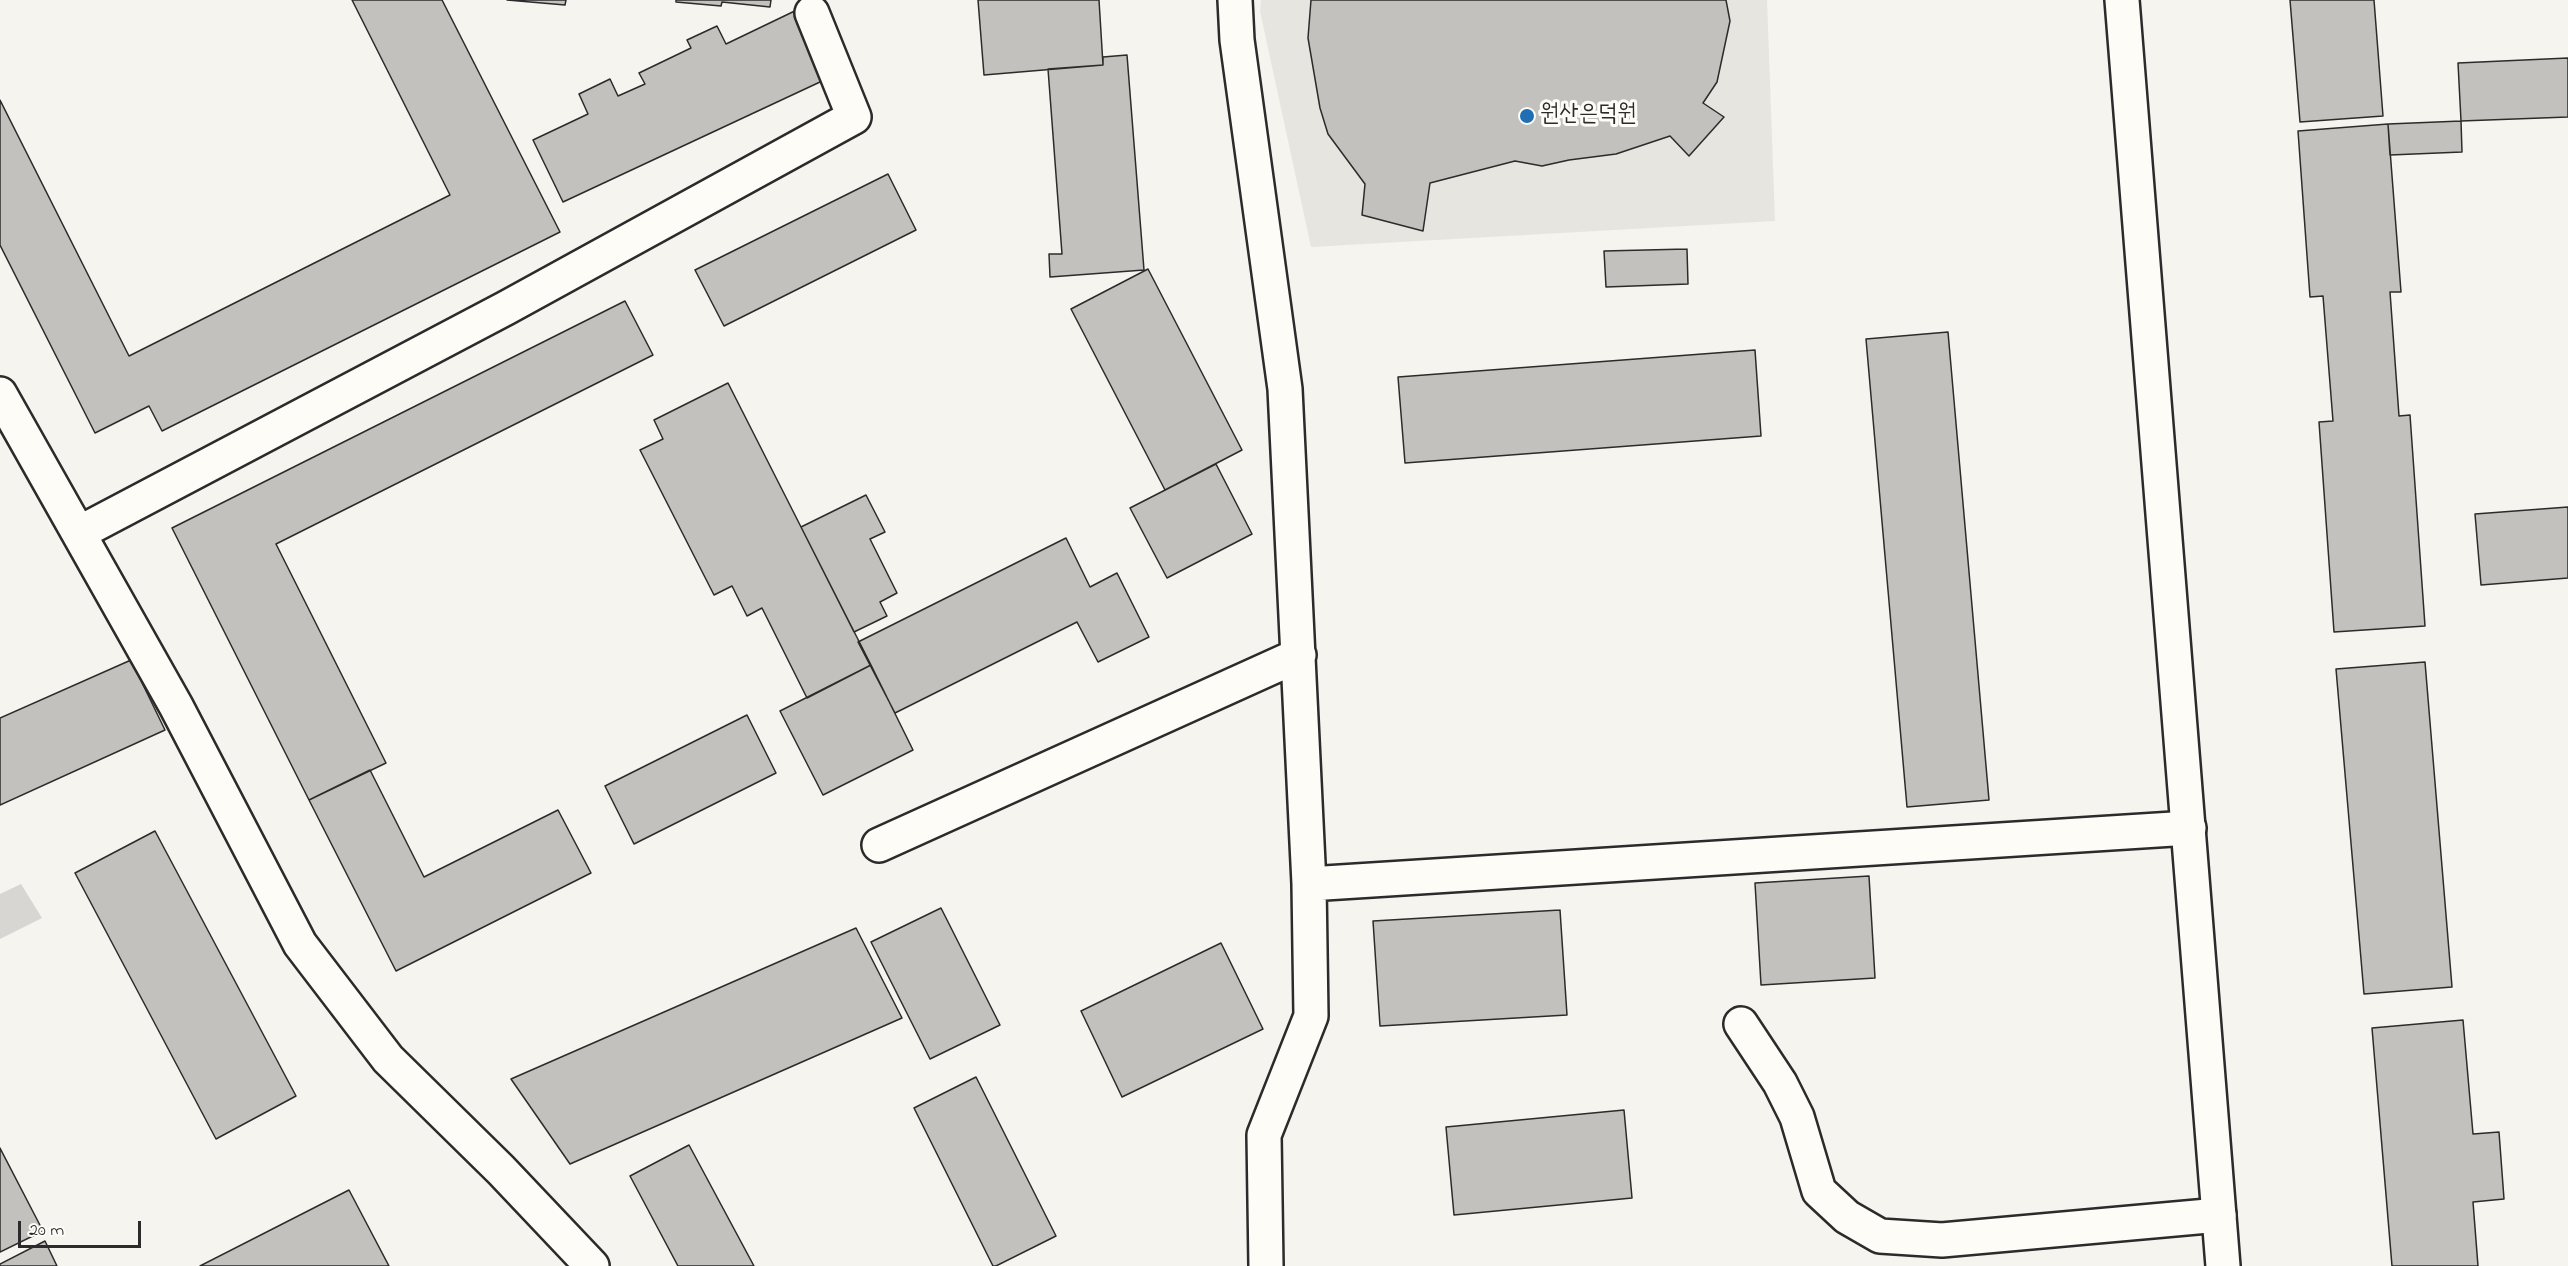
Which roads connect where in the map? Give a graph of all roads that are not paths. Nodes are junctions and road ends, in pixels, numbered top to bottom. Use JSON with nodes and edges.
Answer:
{"nodes":[{"id":1,"x":1235,"y":0,"type":"edge"},
{"id":2,"x":2122,"y":0,"type":"edge"},
{"id":3,"x":812,"y":13,"type":"dead end"},
{"id":4,"x":0,"y":394,"type":"edge"},
{"id":5,"x":80,"y":533,"type":"junction"},
{"id":6,"x":1299,"y":655,"type":"junction"},
{"id":7,"x":2189,"y":828,"type":"junction"},
{"id":8,"x":879,"y":845,"type":"dead end"},
{"id":9,"x":1309,"y":884,"type":"junction"},
{"id":10,"x":1741,"y":1024,"type":"dead end"},
{"id":11,"x":2219,"y":1215,"type":"junction"},
{"id":12,"x":592,"y":1266,"type":"edge"},
{"id":13,"x":1266,"y":1266,"type":"edge"},
{"id":14,"x":2223,"y":1266,"type":"edge"}],
"edges":[{"from":1,"to":6,"type":"street"},
{"from":2,"to":7,"type":"street"},
{"from":3,"to":5,"type":"street"},
{"from":4,"to":5,"type":"street"},
{"from":5,"to":12,"type":"street"},
{"from":6,"to":8,"type":"street"},
{"from":6,"to":9,"type":"street"},
{"from":7,"to":9,"type":"street"},
{"from":7,"to":11,"type":"street"},
{"from":9,"to":13,"type":"street"},
{"from":10,"to":11,"type":"street"},
{"from":11,"to":14,"type":"street"}]}
